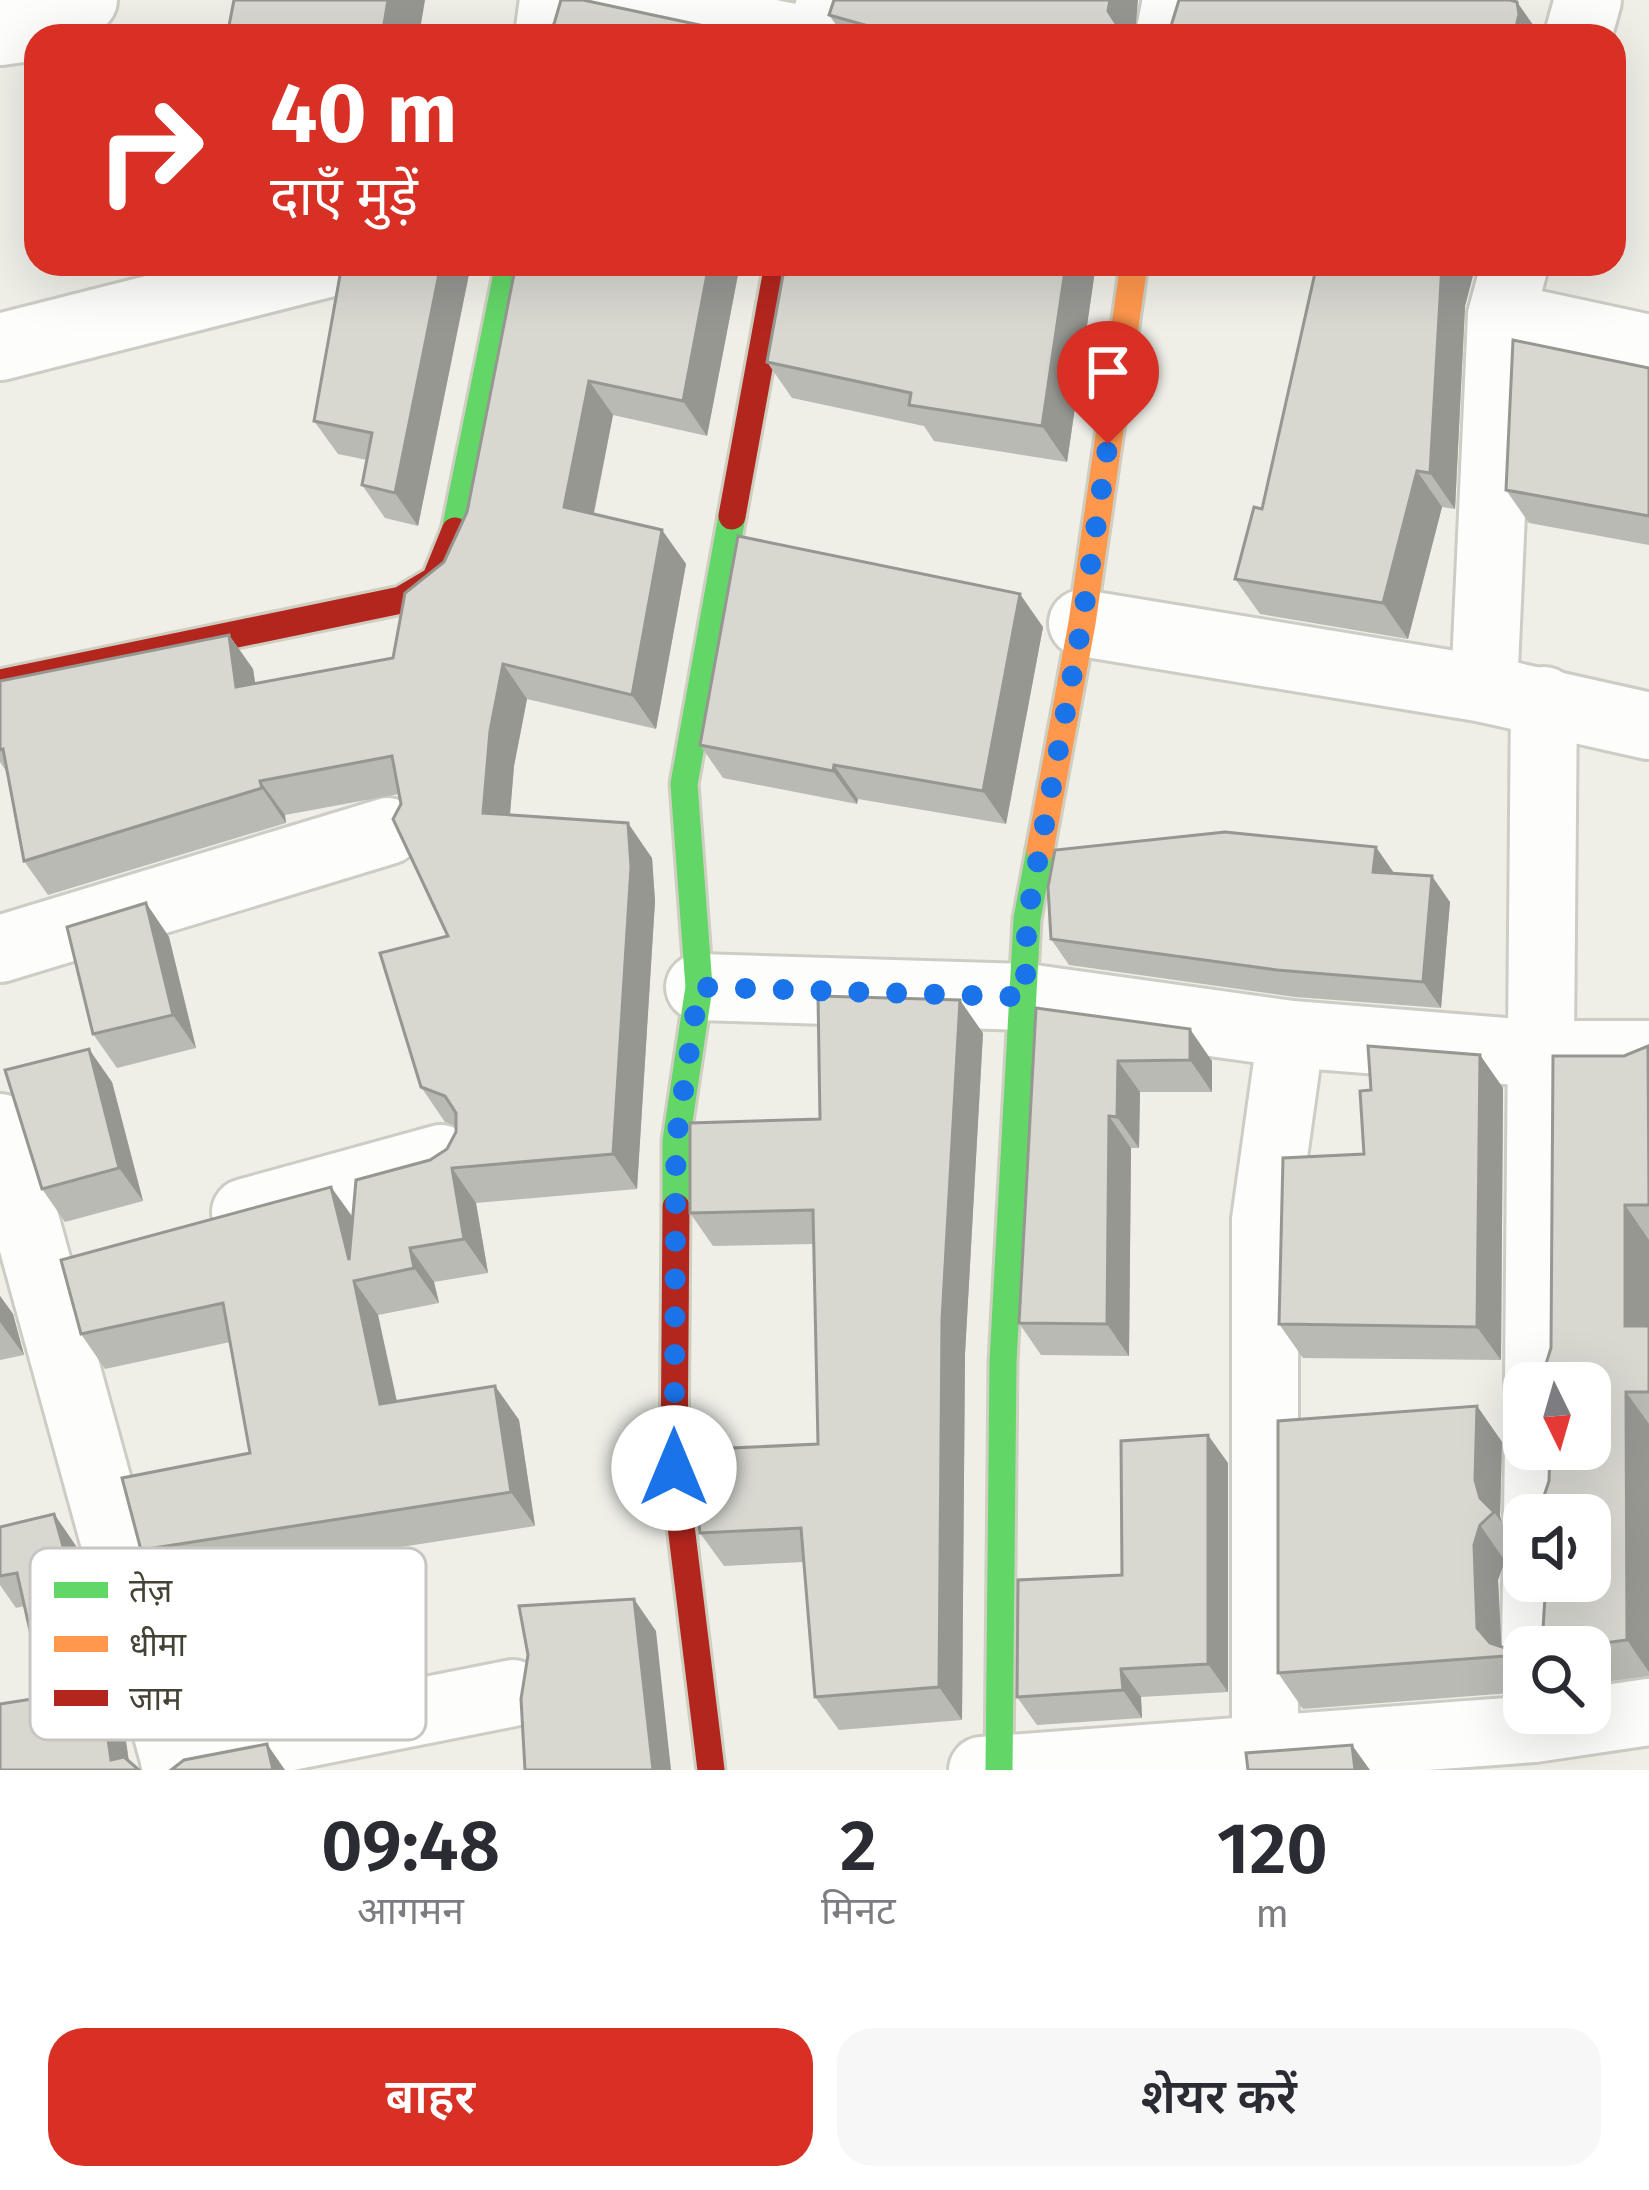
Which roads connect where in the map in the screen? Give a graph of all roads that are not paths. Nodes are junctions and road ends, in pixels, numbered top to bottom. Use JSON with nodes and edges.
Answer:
{"nodes":[{"id":1,"x":84,"y":0,"type":"edge"},
{"id":2,"x":608,"y":0,"type":"edge"},
{"id":3,"x":37,"y":24,"type":"edge"},
{"id":4,"x":728,"y":24,"type":"edge"},
{"id":5,"x":280,"y":276,"type":"edge"},
{"id":6,"x":507,"y":276,"type":"edge"},
{"id":7,"x":776,"y":276,"type":"edge"},
{"id":8,"x":1132,"y":276,"type":"edge"},
{"id":9,"x":1508,"y":290,"type":"edge"},
{"id":10,"x":0,"y":347,"type":"edge"},
{"id":11,"x":1649,"y":348,"type":"edge"},
{"id":12,"x":1082,"y":623,"type":"junction"},
{"id":13,"x":0,"y":683,"type":"edge"},
{"id":14,"x":1514,"y":694,"type":"junction"},
{"id":15,"x":1649,"y":726,"type":"edge"},
{"id":16,"x":388,"y":831,"type":"dead end"},
{"id":17,"x":0,"y":949,"type":"edge"},
{"id":18,"x":699,"y":987,"type":"junction"},
{"id":19,"x":1025,"y":997,"type":"junction"},
{"id":20,"x":1291,"y":1034,"type":"junction"},
{"id":21,"x":1543,"y":1054,"type":"junction"},
{"id":22,"x":1649,"y":1054,"type":"edge"},
{"id":23,"x":0,"y":1127,"type":"edge"},
{"id":24,"x":444,"y":1157,"type":"edge"},
{"id":25,"x":196,"y":1226,"type":"edge"},
{"id":26,"x":106,"y":1250,"type":"edge"},
{"id":27,"x":20,"y":1274,"type":"edge"},
{"id":28,"x":1538,"y":1362,"type":"edge"},
{"id":29,"x":107,"y":1548,"type":"edge"},
{"id":30,"x":513,"y":1693,"type":"dead end"},
{"id":31,"x":426,"y":1712,"type":"edge"},
{"id":32,"x":1649,"y":1712,"type":"edge"},
{"id":33,"x":1536,"y":1738,"type":"edge"},
{"id":34,"x":293,"y":1740,"type":"edge"},
{"id":35,"x":1253,"y":1757,"type":"edge"},
{"id":36,"x":176,"y":1765,"type":"edge"},
{"id":37,"x":999,"y":1769,"type":"edge"},
{"id":38,"x":711,"y":1770,"type":"edge"},
{"id":39,"x":982,"y":1770,"type":"edge"}],
"edges":[{"from":1,"to":3,"type":"street"},
{"from":2,"to":4,"type":"street"},
{"from":5,"to":10,"type":"street"},
{"from":6,"to":13,"type":"street"},
{"from":7,"to":18,"type":"street"},
{"from":8,"to":12,"type":"street"},
{"from":9,"to":11,"type":"street"},
{"from":9,"to":14,"type":"street"},
{"from":12,"to":14,"type":"street"},
{"from":12,"to":19,"type":"street"},
{"from":14,"to":15,"type":"street"},
{"from":14,"to":21,"type":"street"},
{"from":16,"to":17,"type":"street"},
{"from":18,"to":19,"type":"street"},
{"from":18,"to":38,"type":"street"},
{"from":19,"to":20,"type":"street"},
{"from":19,"to":37,"type":"street"},
{"from":20,"to":21,"type":"street"},
{"from":20,"to":35,"type":"street"},
{"from":21,"to":22,"type":"street"},
{"from":21,"to":28,"type":"street"},
{"from":23,"to":27,"type":"street"},
{"from":24,"to":25,"type":"street"},
{"from":26,"to":27,"type":"street"},
{"from":27,"to":29,"type":"street"},
{"from":30,"to":31,"type":"street"},
{"from":32,"to":33,"type":"street"},
{"from":33,"to":35,"type":"street"},
{"from":34,"to":36,"type":"street"},
{"from":35,"to":37,"type":"street"},
{"from":37,"to":39,"type":"street"}]}
